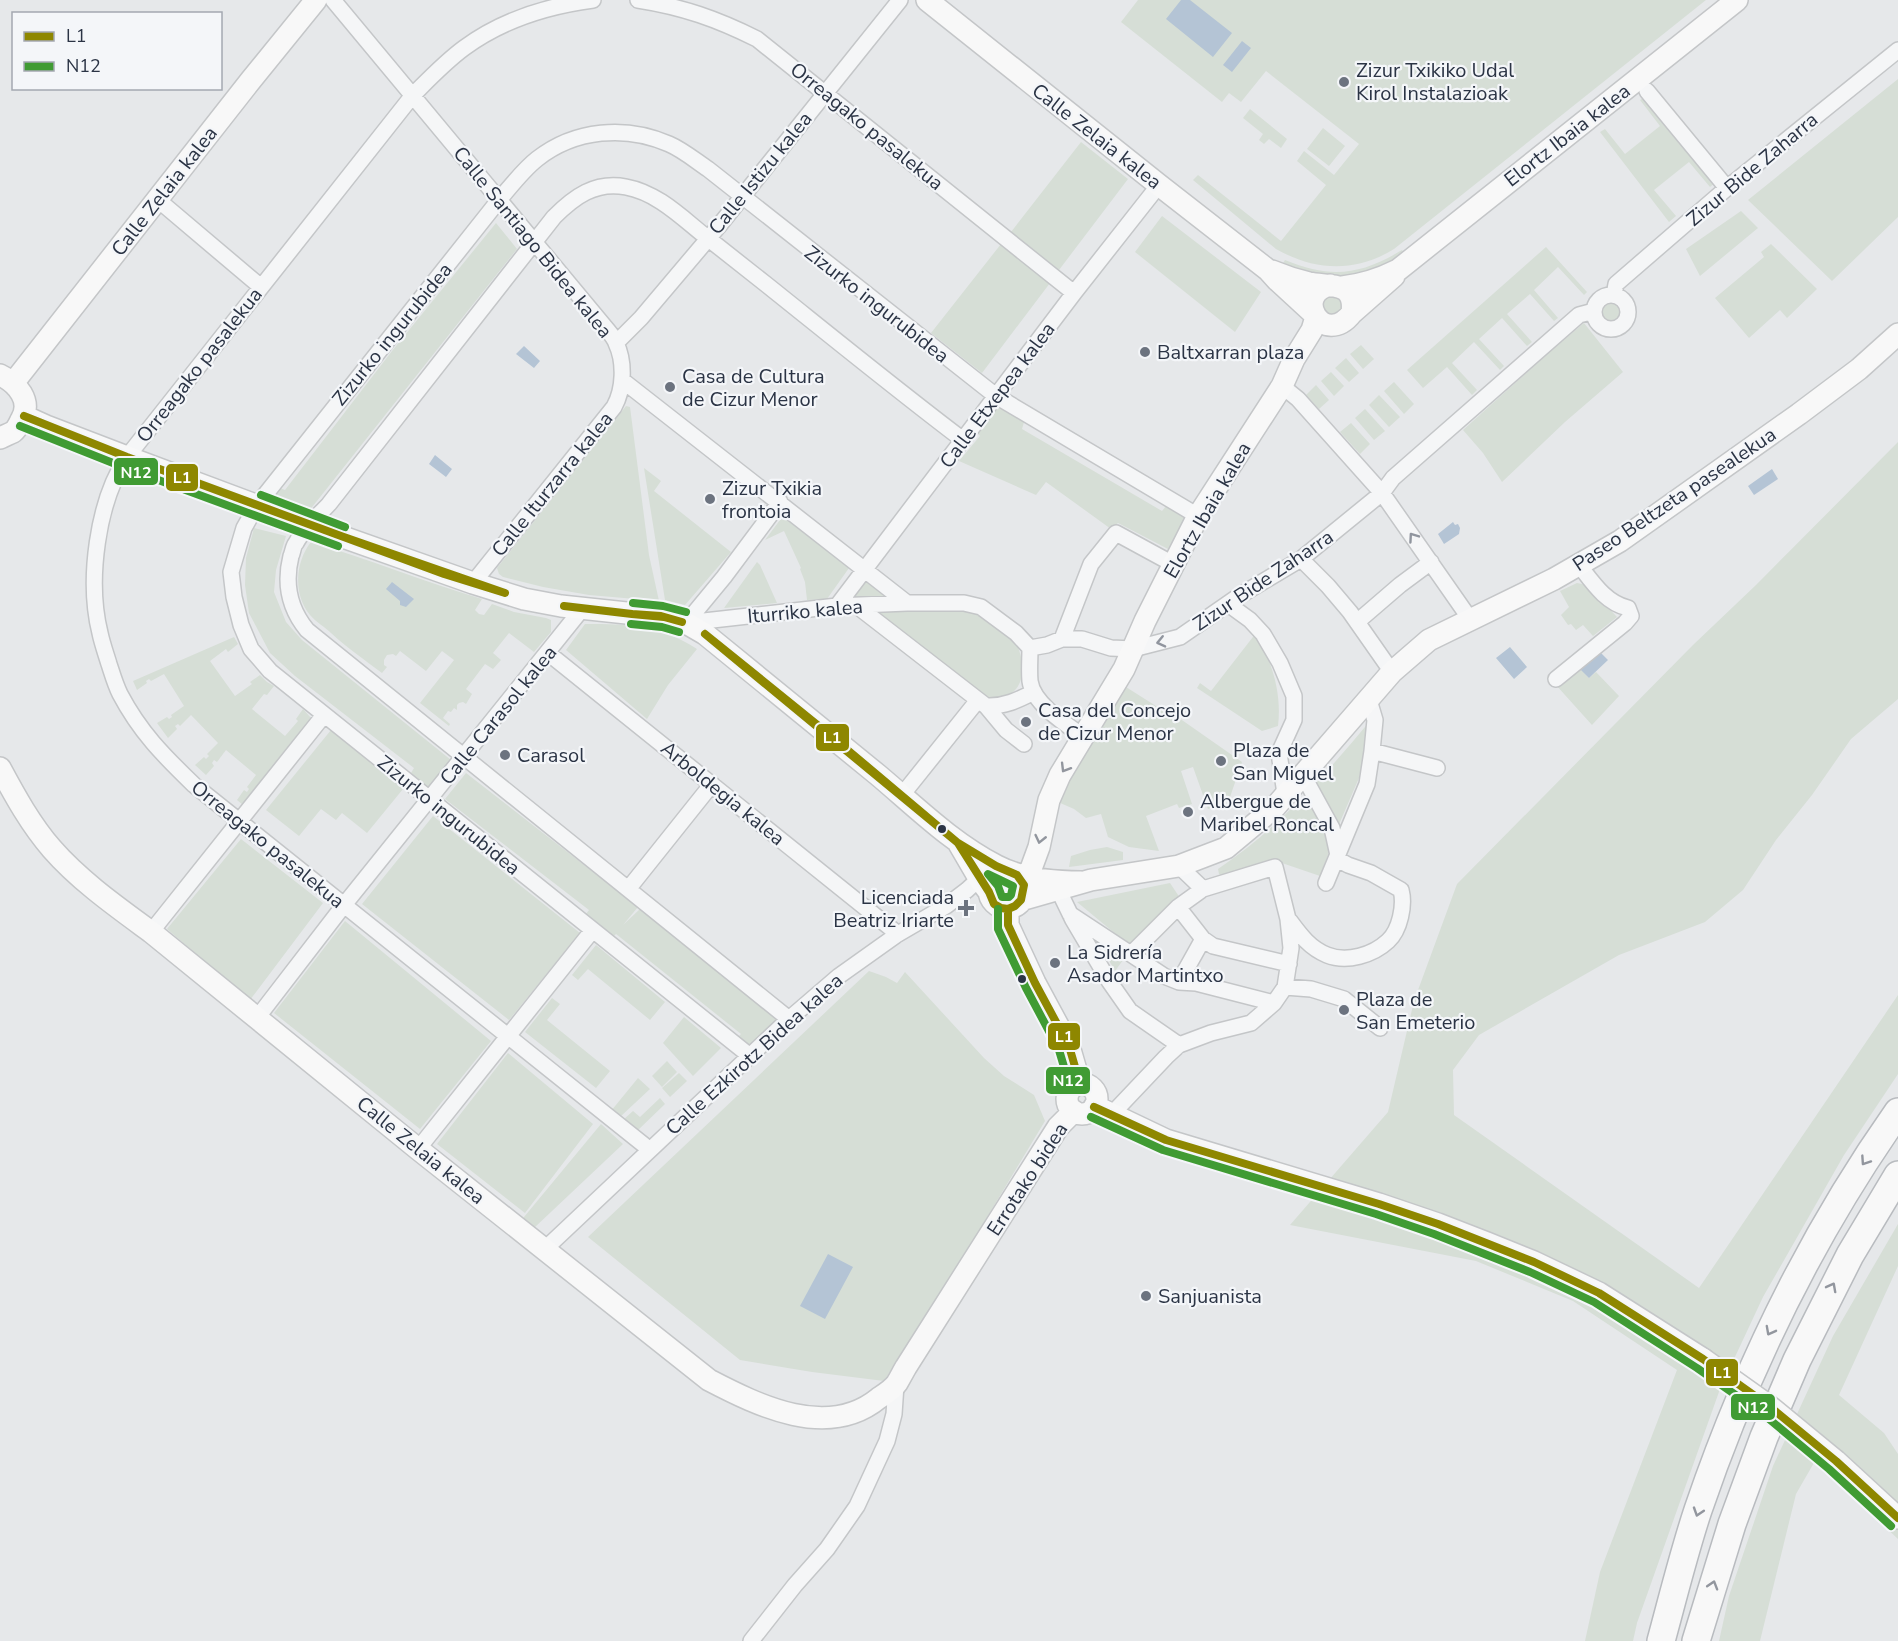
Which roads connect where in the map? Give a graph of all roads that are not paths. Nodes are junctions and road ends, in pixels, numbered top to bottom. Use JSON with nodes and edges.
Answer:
{"nodes":[{"id":1,"x":316,"y":0,"type":"edge"},
{"id":2,"x":333,"y":0,"type":"edge"},
{"id":3,"x":593,"y":0,"type":"edge"},
{"id":4,"x":638,"y":0,"type":"edge"},
{"id":5,"x":900,"y":0,"type":"edge"},
{"id":6,"x":927,"y":0,"type":"edge"},
{"id":7,"x":1737,"y":0,"type":"edge"},
{"id":8,"x":1898,"y":50,"type":"edge"},
{"id":9,"x":1647,"y":91,"type":"dead end"},
{"id":10,"x":825,"y":93,"type":"junction"},
{"id":11,"x":413,"y":95,"type":"junction"},
{"id":12,"x":1159,"y":185,"type":"junction"},
{"id":13,"x":1727,"y":188,"type":"junction"},
{"id":14,"x":742,"y":197,"type":"junction"},
{"id":15,"x":158,"y":199,"type":"junction"},
{"id":16,"x":499,"y":200,"type":"junction"},
{"id":17,"x":708,"y":238,"type":"junction"},
{"id":18,"x":535,"y":242,"type":"junction"},
{"id":19,"x":1268,"y":270,"type":"junction"},
{"id":20,"x":1398,"y":270,"type":"junction"},
{"id":21,"x":261,"y":286,"type":"junction"},
{"id":22,"x":1336,"y":286,"type":"junction"},
{"id":23,"x":1074,"y":292,"type":"junction"},
{"id":24,"x":1614,"y":295,"type":"junction"},
{"id":25,"x":1594,"y":311,"type":"junction"},
{"id":26,"x":1315,"y":315,"type":"junction"},
{"id":27,"x":1347,"y":318,"type":"junction"},
{"id":28,"x":1898,"y":333,"type":"edge"},
{"id":29,"x":616,"y":343,"type":"junction"},
{"id":30,"x":7,"y":379,"type":"edge"},
{"id":31,"x":622,"y":380,"type":"junction"},
{"id":32,"x":1285,"y":380,"type":"junction"},
{"id":33,"x":996,"y":396,"type":"junction"},
{"id":34,"x":24,"y":416,"type":"junction"},
{"id":35,"x":0,"y":438,"type":"edge"},
{"id":36,"x":963,"y":440,"type":"junction"},
{"id":37,"x":127,"y":457,"type":"junction"},
{"id":38,"x":1382,"y":493,"type":"junction"},
{"id":39,"x":780,"y":502,"type":"junction"},
{"id":40,"x":257,"y":505,"type":"junction"},
{"id":41,"x":1198,"y":516,"type":"junction"},
{"id":42,"x":309,"y":525,"type":"junction"},
{"id":43,"x":1301,"y":559,"type":"junction"},
{"id":44,"x":1431,"y":562,"type":"junction"},
{"id":45,"x":1173,"y":564,"type":"junction"},
{"id":46,"x":1579,"y":565,"type":"junction"},
{"id":47,"x":864,"y":568,"type":"junction"},
{"id":48,"x":473,"y":583,"type":"junction"},
{"id":49,"x":907,"y":603,"type":"junction"},
{"id":50,"x":1228,"y":604,"type":"junction"},
{"id":51,"x":837,"y":606,"type":"junction"},
{"id":52,"x":857,"y":606,"type":"junction"},
{"id":53,"x":582,"y":609,"type":"junction"},
{"id":54,"x":1470,"y":619,"type":"junction"},
{"id":55,"x":1357,"y":622,"type":"junction"},
{"id":56,"x":686,"y":623,"type":"junction"},
{"id":57,"x":1062,"y":639,"type":"junction"},
{"id":58,"x":1030,"y":648,"type":"junction"},
{"id":59,"x":1133,"y":649,"type":"junction"},
{"id":60,"x":548,"y":653,"type":"junction"},
{"id":61,"x":1392,"y":672,"type":"junction"},
{"id":62,"x":1556,"y":679,"type":"dead end"},
{"id":63,"x":1034,"y":692,"type":"junction"},
{"id":64,"x":1368,"y":700,"type":"junction"},
{"id":65,"x":982,"y":703,"type":"junction"},
{"id":66,"x":324,"y":715,"type":"junction"},
{"id":67,"x":1084,"y":737,"type":"junction"},
{"id":68,"x":1024,"y":744,"type":"dead end"},
{"id":69,"x":1372,"y":751,"type":"junction"},
{"id":70,"x":463,"y":757,"type":"junction"},
{"id":71,"x":0,"y":768,"type":"edge"},
{"id":72,"x":1437,"y":768,"type":"dead end"},
{"id":73,"x":712,"y":784,"type":"junction"},
{"id":74,"x":1309,"y":786,"type":"dead end"},
{"id":75,"x":1285,"y":794,"type":"junction"},
{"id":76,"x":902,"y":795,"type":"junction"},
{"id":77,"x":430,"y":799,"type":"junction"},
{"id":78,"x":240,"y":821,"type":"junction"},
{"id":79,"x":958,"y":843,"type":"junction"},
{"id":80,"x":1337,"y":853,"type":"junction"},
{"id":81,"x":1179,"y":866,"type":"junction"},
{"id":82,"x":1019,"y":875,"type":"junction"},
{"id":83,"x":1081,"y":882,"type":"junction"},
{"id":84,"x":1326,"y":883,"type":"dead end"},
{"id":85,"x":984,"y":885,"type":"junction"},
{"id":86,"x":628,"y":888,"type":"junction"},
{"id":87,"x":1059,"y":889,"type":"junction"},
{"id":88,"x":1203,"y":889,"type":"junction"},
{"id":89,"x":1014,"y":904,"type":"junction"},
{"id":90,"x":344,"y":905,"type":"junction"},
{"id":91,"x":1178,"y":907,"type":"junction"},
{"id":92,"x":1070,"y":914,"type":"junction"},
{"id":93,"x":1288,"y":919,"type":"junction"},
{"id":94,"x":592,"y":931,"type":"junction"},
{"id":95,"x":151,"y":932,"type":"junction"},
{"id":96,"x":898,"y":934,"type":"junction"},
{"id":97,"x":1203,"y":939,"type":"junction"},
{"id":98,"x":1131,"y":954,"type":"junction"},
{"id":99,"x":1289,"y":964,"type":"junction"},
{"id":100,"x":1179,"y":982,"type":"junction"},
{"id":101,"x":1285,"y":987,"type":"junction"},
{"id":102,"x":1274,"y":1003,"type":"junction"},
{"id":103,"x":257,"y":1018,"type":"junction"},
{"id":104,"x":789,"y":1019,"type":"junction"},
{"id":105,"x":1380,"y":1028,"type":"dead end"},
{"id":106,"x":508,"y":1036,"type":"junction"},
{"id":107,"x":1179,"y":1045,"type":"junction"},
{"id":108,"x":750,"y":1056,"type":"junction"},
{"id":109,"x":1093,"y":1111,"type":"junction"},
{"id":110,"x":1898,"y":1112,"type":"edge"},
{"id":111,"x":644,"y":1145,"type":"dead end"},
{"id":112,"x":418,"y":1149,"type":"junction"},
{"id":113,"x":1898,"y":1175,"type":"edge"},
{"id":114,"x":545,"y":1249,"type":"junction"},
{"id":115,"x":896,"y":1385,"type":"junction"},
{"id":116,"x":1898,"y":1518,"type":"edge"},
{"id":117,"x":750,"y":1641,"type":"edge"},
{"id":118,"x":1661,"y":1641,"type":"edge"},
{"id":119,"x":1696,"y":1641,"type":"edge"}],
"edges":[{"from":1,"to":15,"type":"street","name":"Calle Zelaia kalea"},
{"from":2,"to":11,"type":"street","name":"Calle Santiago Bidea kalea"},
{"from":3,"to":11,"type":"street","name":"Orreagako pasalekua"},
{"from":4,"to":10,"type":"street","name":"Orreagako pasalekua"},
{"from":5,"to":10,"type":"street","name":"Calle Istizu kalea"},
{"from":6,"to":12,"type":"street","name":"Calle Zelaia kalea"},
{"from":7,"to":20,"type":"street","name":"Elortz Ibaia kalea"},
{"from":8,"to":13,"type":"street","name":"Zizur Bide Zaharra"},
{"from":9,"to":13,"type":"street"},
{"from":10,"to":14,"type":"street","name":"Calle Istizu kalea"},
{"from":10,"to":23,"type":"street","name":"Orreagako pasalekua"},
{"from":11,"to":16,"type":"street","name":"Calle Santiago Bidea kalea"},
{"from":11,"to":21,"type":"street","name":"Orreagako pasalekua"},
{"from":12,"to":19,"type":"street","name":"Calle Zelaia kalea"},
{"from":12,"to":23,"type":"street","name":"Calle Etxepea kalea"},
{"from":13,"to":24,"type":"street","name":"Zizur Bide Zaharra"},
{"from":14,"to":16,"type":"street","name":"Zizurko ingurubidea"},
{"from":14,"to":17,"type":"street","name":"Calle Istizu kalea"},
{"from":14,"to":33,"type":"street","name":"Zizurko ingurubidea"},
{"from":15,"to":21,"type":"street"},
{"from":15,"to":30,"type":"street","name":"Calle Zelaia kalea"},
{"from":16,"to":18,"type":"street","name":"Calle Santiago Bidea kalea"},
{"from":16,"to":40,"type":"street","name":"Zizurko ingurubidea"},
{"from":17,"to":18,"type":"street"},
{"from":17,"to":29,"type":"street","name":"Calle Istizu kalea"},
{"from":17,"to":36,"type":"street"},
{"from":18,"to":29,"type":"street","name":"Calle Santiago Bidea kalea"},
{"from":18,"to":42,"type":"street"},
{"from":19,"to":22,"type":"street","name":"Calle Zelaia kalea"},
{"from":19,"to":26,"type":"street","name":"Calle Zelaia kalea"},
{"from":20,"to":22,"type":"street","name":"Elortz Ibaia kalea"},
{"from":20,"to":27,"type":"street","name":"Elortz Ibaia kalea"},
{"from":21,"to":37,"type":"street","name":"Orreagako pasalekua"},
{"from":22,"to":26,"type":"street"},
{"from":22,"to":27,"type":"street"},
{"from":23,"to":33,"type":"street","name":"Calle Etxepea kalea"},
{"from":24,"to":25,"type":"street"},
{"from":24,"to":25,"type":"street"},
{"from":25,"to":38,"type":"street","name":"Zizur Bide Zaharra"},
{"from":26,"to":27,"type":"street"},
{"from":26,"to":32,"type":"street","name":"Elortz Ibaia kalea"},
{"from":27,"to":32,"type":"street","name":"Elortz Ibaia kalea"},
{"from":28,"to":46,"type":"street","name":"Paseo Beltzeta pasealekua"},
{"from":29,"to":31,"type":"street","name":"Calle Santiago Bidea kalea"},
{"from":30,"to":34,"type":"street"},
{"from":31,"to":39,"type":"street"},
{"from":31,"to":48,"type":"street","name":"Calle Iturzarra kalea"},
{"from":32,"to":38,"type":"street"},
{"from":32,"to":41,"type":"street","name":"Elortz Ibaia kalea"},
{"from":33,"to":36,"type":"street","name":"Calle Etxepea kalea"},
{"from":33,"to":41,"type":"street","name":"Zizurko ingurubidea"},
{"from":34,"to":35,"type":"street"},
{"from":34,"to":37,"type":"street"},
{"from":36,"to":47,"type":"street","name":"Calle Etxepea kalea"},
{"from":37,"to":40,"type":"street"},
{"from":37,"to":78,"type":"street","name":"Orreagako pasalekua"},
{"from":38,"to":43,"type":"street","name":"Zizur Bide Zaharra"},
{"from":44,"to":38,"type":"street","one_way":true},
{"from":39,"to":47,"type":"street"},
{"from":39,"to":56,"type":"street"},
{"from":40,"to":42,"type":"street"},
{"from":40,"to":66,"type":"street","name":"Zizurko ingurubidea"},
{"from":41,"to":45,"type":"street","name":"Elortz Ibaia kalea"},
{"from":42,"to":48,"type":"street"},
{"from":42,"to":70,"type":"street"},
{"from":43,"to":50,"type":"street","name":"Zizur Bide Zaharra"},
{"from":43,"to":55,"type":"street"},
{"from":44,"to":54,"type":"street"},
{"from":44,"to":55,"type":"street"},
{"from":45,"to":57,"type":"street"},
{"from":45,"to":59,"type":"street","name":"Elortz Ibaia kalea"},
{"from":46,"to":54,"type":"street","name":"Paseo Beltzeta pasealekua"},
{"from":46,"to":62,"type":"street"},
{"from":47,"to":49,"type":"street"},
{"from":47,"to":51,"type":"street","name":"Calle Etxepea kalea"},
{"from":48,"to":53,"type":"street"},
{"from":49,"to":52,"type":"street","name":"Iturriko kalea"},
{"from":49,"to":58,"type":"street","name":"Iturriko kalea"},
{"from":50,"to":59,"type":"street","name":"Zizur Bide Zaharra","one_way":true},
{"from":50,"to":75,"type":"street"},
{"from":51,"to":52,"type":"street","name":"Iturriko kalea"},
{"from":51,"to":56,"type":"street","name":"Iturriko kalea"},
{"from":52,"to":65,"type":"street"},
{"from":53,"to":56,"type":"street"},
{"from":53,"to":60,"type":"street","name":"Calle Carasol kalea"},
{"from":54,"to":61,"type":"street","name":"Paseo Beltzeta pasealekua"},
{"from":55,"to":61,"type":"street"},
{"from":56,"to":76,"type":"street"},
{"from":57,"to":58,"type":"street"},
{"from":57,"to":59,"type":"street"},
{"from":58,"to":63,"type":"street"},
{"from":59,"to":67,"type":"street"},
{"from":60,"to":70,"type":"street","name":"Calle Carasol kalea"},
{"from":60,"to":73,"type":"street","name":"Arboldegia kalea"},
{"from":61,"to":64,"type":"street","name":"Paseo Beltzeta pasealekua"},
{"from":63,"to":65,"type":"street"},
{"from":63,"to":67,"type":"street"},
{"from":64,"to":69,"type":"street"},
{"from":64,"to":75,"type":"street","name":"Paseo Beltzeta pasealekua"},
{"from":65,"to":68,"type":"street"},
{"from":65,"to":76,"type":"street"},
{"from":66,"to":77,"type":"street","name":"Zizurko ingurubidea"},
{"from":66,"to":78,"type":"street"},
{"from":67,"to":82,"type":"street","one_way":true},
{"from":69,"to":72,"type":"street"},
{"from":69,"to":80,"type":"street"},
{"from":70,"to":77,"type":"street","name":"Calle Carasol kalea"},
{"from":70,"to":86,"type":"street"},
{"from":71,"to":95,"type":"street","name":"Calle Zelaia kalea"},
{"from":73,"to":86,"type":"street"},
{"from":73,"to":96,"type":"street","name":"Arboldegia kalea"},
{"from":74,"to":80,"type":"street"},
{"from":75,"to":81,"type":"street","name":"Paseo Beltzeta pasealekua"},
{"from":76,"to":79,"type":"street"},
{"from":77,"to":90,"type":"street","name":"Calle Carasol kalea"},
{"from":77,"to":94,"type":"street","name":"Zizurko ingurubidea"},
{"from":78,"to":90,"type":"street","name":"Orreagako pasalekua"},
{"from":78,"to":95,"type":"street"},
{"from":79,"to":82,"type":"street"},
{"from":79,"to":85,"type":"street"},
{"from":80,"to":84,"type":"street"},
{"from":80,"to":93,"type":"street"},
{"from":81,"to":83,"type":"street","name":"Paseo Beltzeta pasealekua"},
{"from":81,"to":88,"type":"street"},
{"from":82,"to":83,"type":"street"},
{"from":82,"to":85,"type":"street"},
{"from":82,"to":89,"type":"street"},
{"from":83,"to":87,"type":"street"},
{"from":85,"to":89,"type":"street"},
{"from":85,"to":96,"type":"street","name":"Calle Ezkirotz Bidea kalea"},
{"from":86,"to":104,"type":"street"},
{"from":87,"to":89,"type":"street"},
{"from":87,"to":92,"type":"street"},
{"from":88,"to":91,"type":"street"},
{"from":88,"to":93,"type":"street"},
{"from":89,"to":109,"type":"street"},
{"from":90,"to":103,"type":"street","name":"Calle Carasol kalea"},
{"from":90,"to":106,"type":"street","name":"Orreagako pasalekua"},
{"from":91,"to":97,"type":"street"},
{"from":91,"to":98,"type":"street"},
{"from":92,"to":98,"type":"street"},
{"from":92,"to":107,"type":"street"},
{"from":93,"to":99,"type":"street"},
{"from":94,"to":106,"type":"street"},
{"from":94,"to":108,"type":"street","name":"Zizurko ingurubidea"},
{"from":95,"to":103,"type":"street","name":"Calle Zelaia kalea"},
{"from":96,"to":104,"type":"street","name":"Calle Ezkirotz Bidea kalea"},
{"from":97,"to":99,"type":"street"},
{"from":97,"to":100,"type":"street"},
{"from":98,"to":100,"type":"street"},
{"from":99,"to":101,"type":"street"},
{"from":100,"to":102,"type":"street"},
{"from":101,"to":102,"type":"street"},
{"from":101,"to":105,"type":"street"},
{"from":102,"to":107,"type":"street"},
{"from":103,"to":112,"type":"street","name":"Calle Zelaia kalea"},
{"from":104,"to":108,"type":"street","name":"Calle Ezkirotz Bidea kalea"},
{"from":106,"to":111,"type":"street","name":"Orreagako pasalekua"},
{"from":106,"to":112,"type":"street"},
{"from":107,"to":109,"type":"street"},
{"from":108,"to":114,"type":"street","name":"Calle Ezkirotz Bidea kalea"},
{"from":109,"to":115,"type":"street","name":"Errotako bidea"},
{"from":109,"to":116,"type":"street","bridge":true},
{"from":110,"to":118,"type":"highway","one_way":true},
{"from":112,"to":114,"type":"street","name":"Calle Zelaia kalea"},
{"from":119,"to":113,"type":"highway","one_way":true},
{"from":114,"to":115,"type":"street","name":"Calle Zelaia kalea"},
{"from":115,"to":117,"type":"street"}]}
